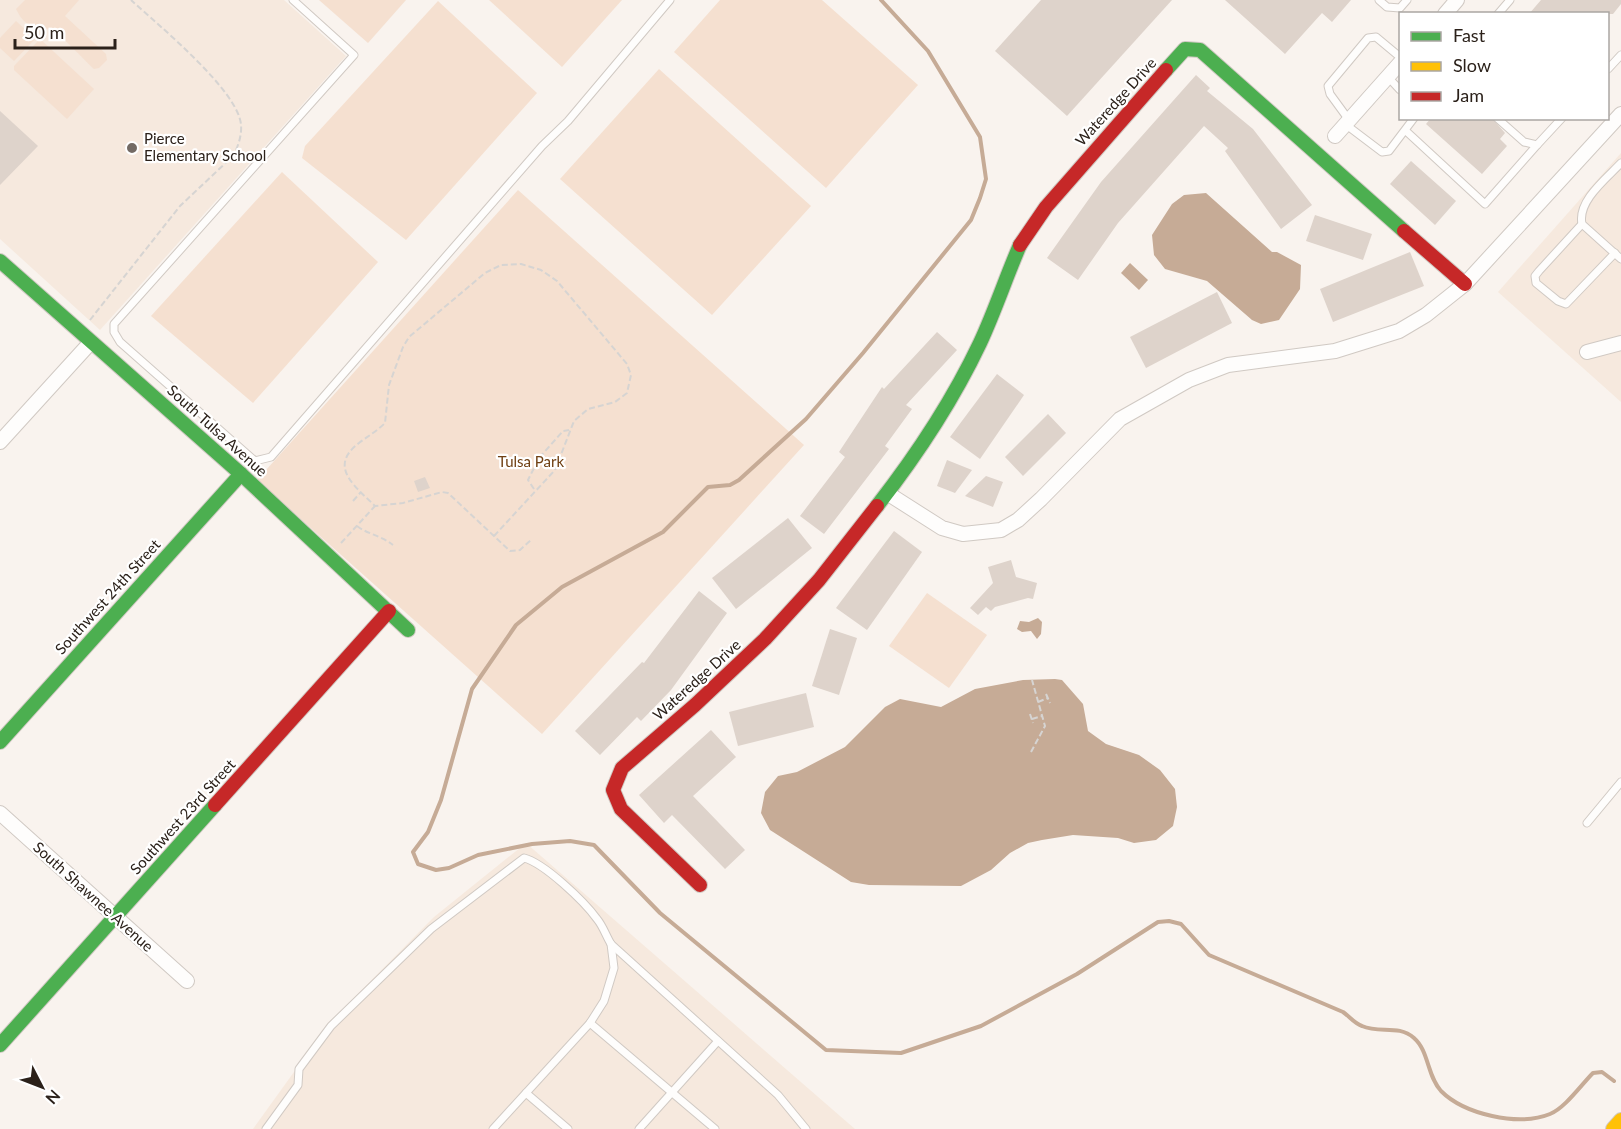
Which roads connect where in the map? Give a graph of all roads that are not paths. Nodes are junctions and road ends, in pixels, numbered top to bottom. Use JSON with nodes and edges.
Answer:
{"nodes":[{"id":1,"x":293,"y":0,"type":"edge"},
{"id":2,"x":670,"y":0,"type":"edge"},
{"id":3,"x":1379,"y":0,"type":"edge"},
{"id":4,"x":1407,"y":0,"type":"edge"},
{"id":5,"x":1457,"y":0,"type":"edge"},
{"id":6,"x":1510,"y":0,"type":"edge"},
{"id":7,"x":1400,"y":8,"type":"junction"},
{"id":8,"x":1404,"y":12,"type":"edge"},
{"id":9,"x":1447,"y":12,"type":"edge"},
{"id":10,"x":1500,"y":12,"type":"edge"},
{"id":11,"x":1399,"y":55,"type":"edge"},
{"id":12,"x":1621,"y":55,"type":"edge"},
{"id":13,"x":1399,"y":65,"type":"edge"},
{"id":14,"x":1609,"y":68,"type":"edge"},
{"id":15,"x":1388,"y":77,"type":"junction"},
{"id":16,"x":1399,"y":88,"type":"edge"},
{"id":17,"x":1621,"y":114,"type":"edge"},
{"id":18,"x":1413,"y":120,"type":"edge"},
{"id":19,"x":1499,"y":120,"type":"edge"},
{"id":20,"x":1560,"y":120,"type":"edge"},
{"id":21,"x":1347,"y":122,"type":"junction"},
{"id":22,"x":1406,"y":131,"type":"junction"},
{"id":23,"x":1335,"y":136,"type":"dead end"},
{"id":24,"x":1537,"y":146,"type":"junction"},
{"id":25,"x":1621,"y":163,"type":"edge"},
{"id":26,"x":1582,"y":224,"type":"junction"},
{"id":27,"x":1615,"y":253,"type":"junction"},
{"id":28,"x":1621,"y":259,"type":"edge"},
{"id":29,"x":0,"y":261,"type":"edge"},
{"id":30,"x":1465,"y":284,"type":"junction"},
{"id":31,"x":91,"y":342,"type":"junction"},
{"id":32,"x":1621,"y":343,"type":"edge"},
{"id":33,"x":1587,"y":352,"type":"dead end"},
{"id":34,"x":0,"y":442,"type":"edge"},
{"id":35,"x":241,"y":474,"type":"junction"},
{"id":36,"x":887,"y":493,"type":"junction"},
{"id":37,"x":389,"y":611,"type":"junction"},
{"id":38,"x":408,"y":630,"type":"dead end"},
{"id":39,"x":0,"y":742,"type":"edge"},
{"id":40,"x":1621,"y":782,"type":"edge"},
{"id":41,"x":0,"y":813,"type":"edge"},
{"id":42,"x":1587,"y":823,"type":"dead end"},
{"id":43,"x":700,"y":885,"type":"dead end"},
{"id":44,"x":115,"y":918,"type":"junction"},
{"id":45,"x":611,"y":944,"type":"junction"},
{"id":46,"x":187,"y":981,"type":"dead end"},
{"id":47,"x":590,"y":1023,"type":"junction"},
{"id":48,"x":718,"y":1041,"type":"junction"},
{"id":49,"x":0,"y":1045,"type":"edge"},
{"id":50,"x":672,"y":1092,"type":"junction"},
{"id":51,"x":526,"y":1093,"type":"junction"},
{"id":52,"x":1621,"y":1120,"type":"edge"},
{"id":53,"x":802,"y":1128,"type":"edge"},
{"id":54,"x":266,"y":1129,"type":"edge"},
{"id":55,"x":493,"y":1129,"type":"edge"},
{"id":56,"x":568,"y":1129,"type":"edge"},
{"id":57,"x":639,"y":1129,"type":"edge"},
{"id":58,"x":715,"y":1129,"type":"edge"},
{"id":59,"x":1613,"y":1129,"type":"edge"}],
"edges":[{"from":1,"to":2,"type":"lane"},
{"from":3,"to":7,"type":"lane"},
{"from":4,"to":7,"type":"lane"},
{"from":5,"to":9,"type":"street"},
{"from":6,"to":10,"type":"lane"},
{"from":7,"to":8,"type":"lane"},
{"from":11,"to":21,"type":"lane"},
{"from":12,"to":14,"type":"lane"},
{"from":13,"to":15,"type":"street"},
{"from":15,"to":16,"type":"lane"},
{"from":15,"to":21,"type":"street"},
{"from":17,"to":30,"type":"street"},
{"from":18,"to":22,"type":"lane"},
{"from":19,"to":24,"type":"lane"},
{"from":20,"to":24,"type":"lane"},
{"from":21,"to":22,"type":"lane"},
{"from":21,"to":23,"type":"street"},
{"from":22,"to":24,"type":"lane"},
{"from":25,"to":26,"type":"lane"},
{"from":26,"to":27,"type":"lane"},
{"from":26,"to":27,"type":"lane"},
{"from":27,"to":28,"type":"lane"},
{"from":29,"to":31,"type":"street","name":"South Tulsa Avenue"},
{"from":30,"to":36,"type":"street"},
{"from":30,"to":36,"type":"street","name":"Wateredge Drive"},
{"from":31,"to":34,"type":"street"},
{"from":31,"to":35,"type":"street","name":"South Tulsa Avenue"},
{"from":32,"to":33,"type":"street"},
{"from":35,"to":37,"type":"street","name":"South Tulsa Avenue"},
{"from":35,"to":39,"type":"street","name":"Southwest 24th Street"},
{"from":36,"to":43,"type":"street","name":"Wateredge Drive"},
{"from":37,"to":38,"type":"street","name":"South Tulsa Avenue"},
{"from":37,"to":44,"type":"street","name":"Southwest 23rd Street"},
{"from":40,"to":42,"type":"lane"},
{"from":41,"to":44,"type":"street","name":"South Shawnee Avenue"},
{"from":44,"to":46,"type":"street","name":"South Shawnee Avenue"},
{"from":44,"to":49,"type":"street","name":"Southwest 23rd Street"},
{"from":45,"to":47,"type":"lane"},
{"from":45,"to":48,"type":"lane"},
{"from":45,"to":54,"type":"lane"},
{"from":47,"to":50,"type":"lane"},
{"from":47,"to":51,"type":"lane"},
{"from":48,"to":50,"type":"lane"},
{"from":48,"to":53,"type":"lane"},
{"from":50,"to":57,"type":"lane"},
{"from":50,"to":58,"type":"lane"},
{"from":51,"to":55,"type":"lane"},
{"from":51,"to":56,"type":"lane"},
{"from":52,"to":59,"type":"street"}]}
